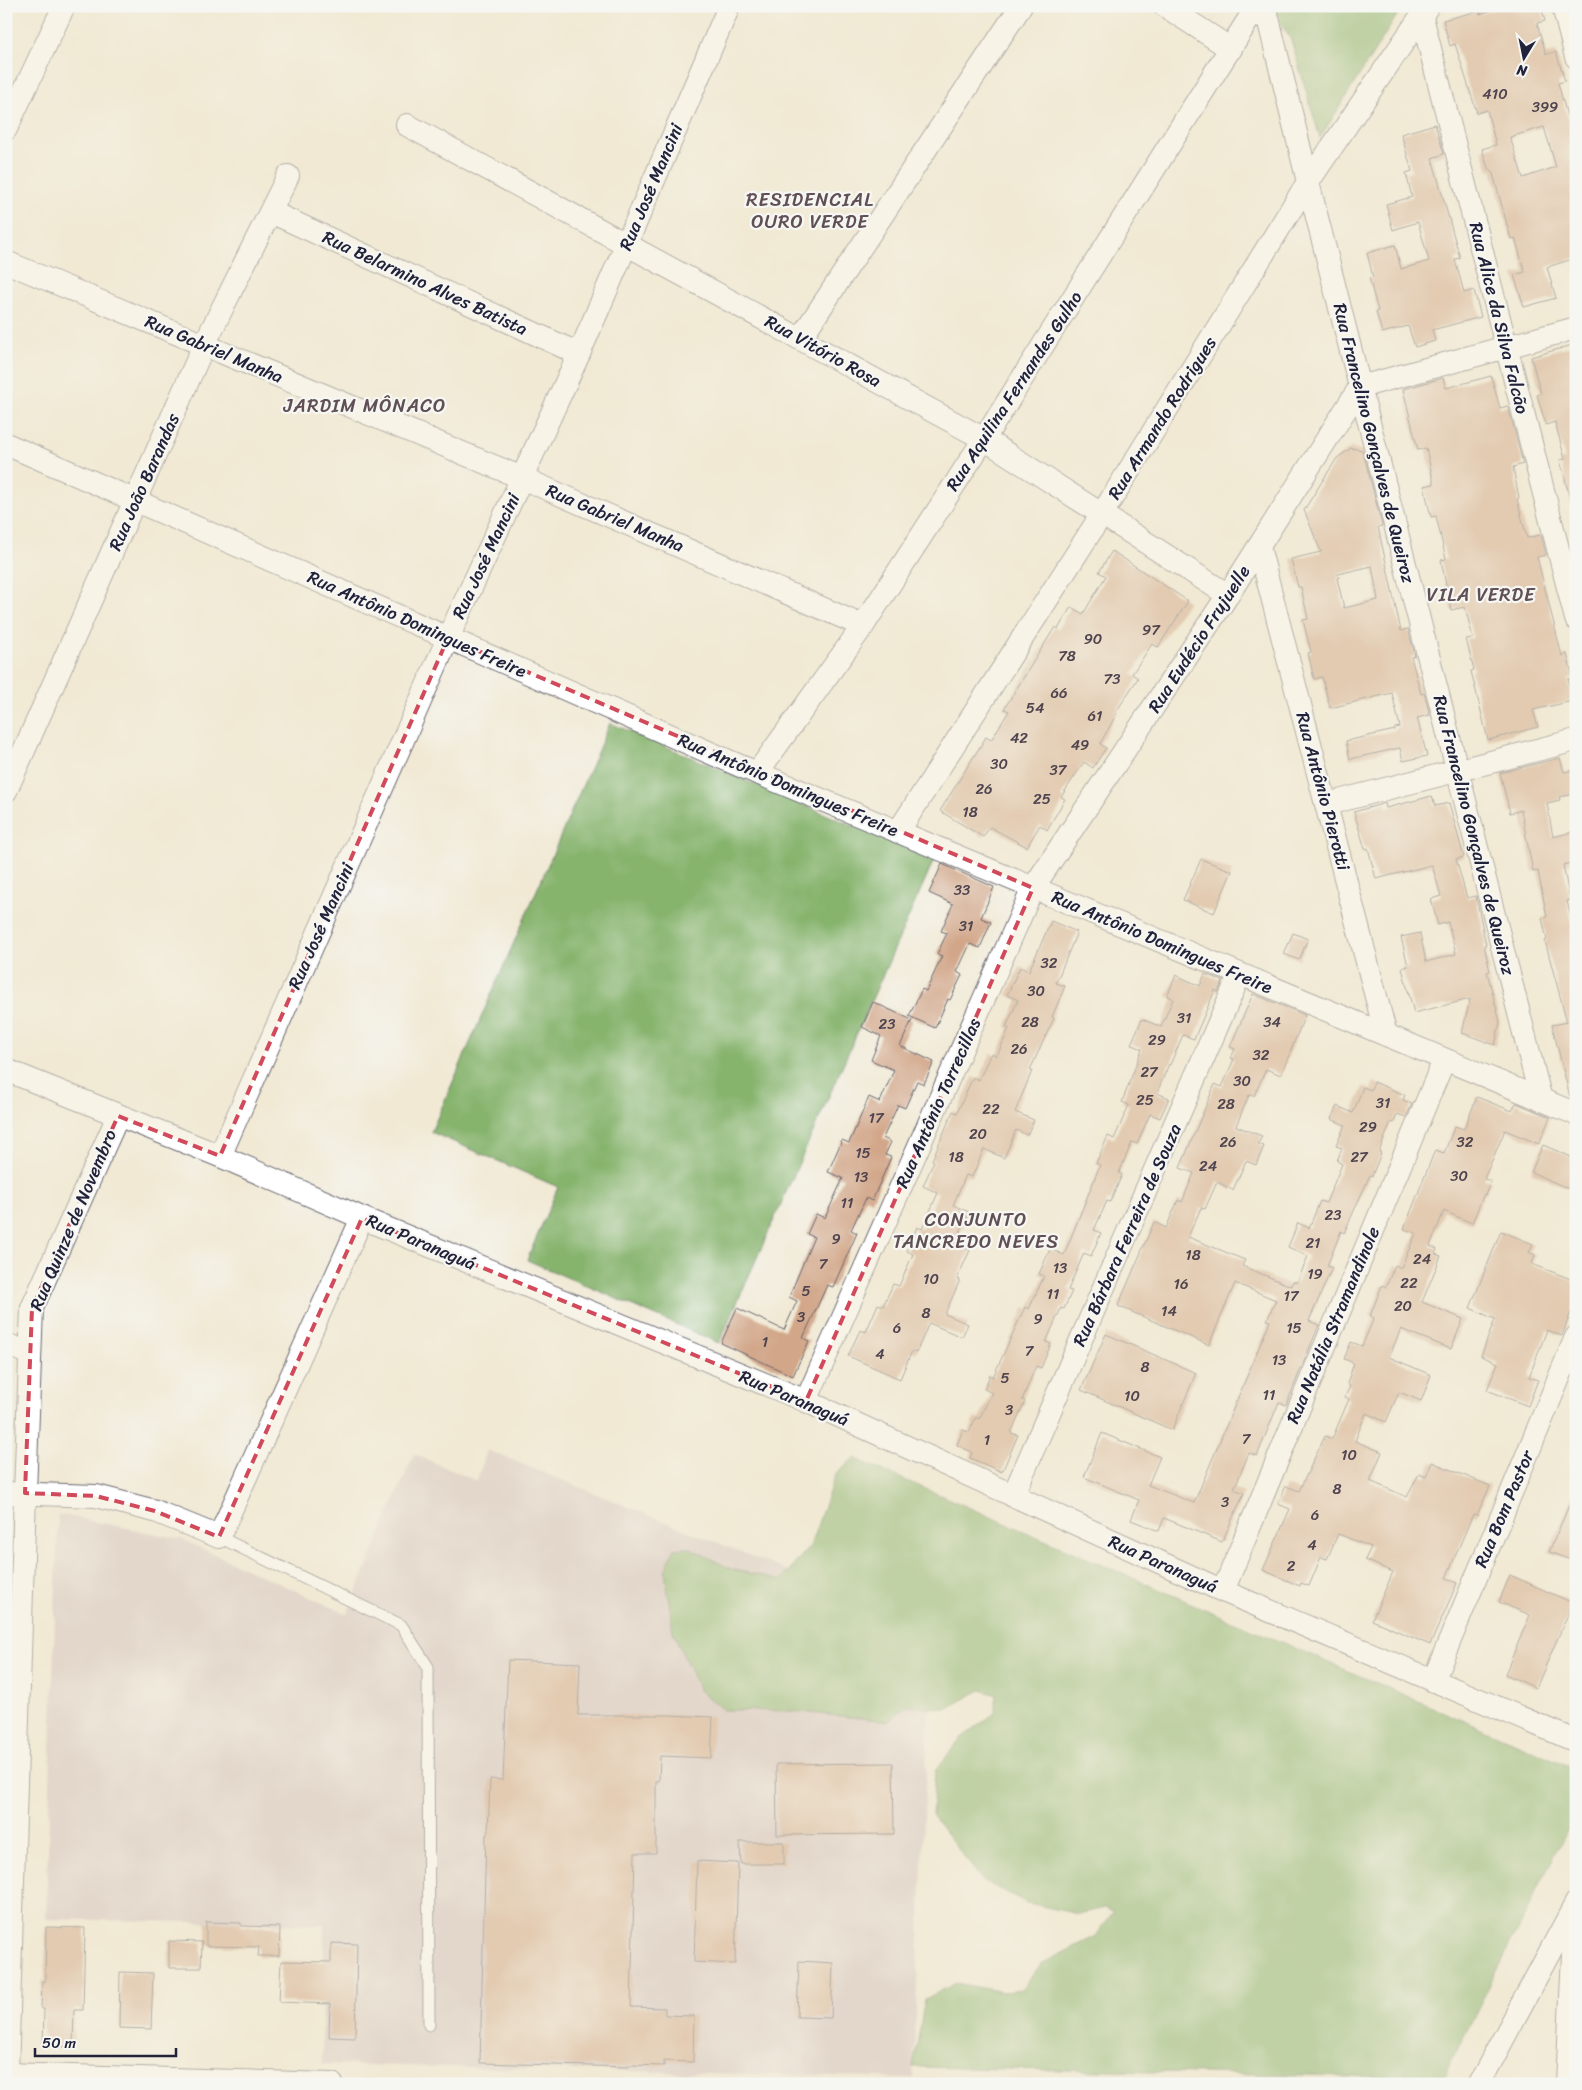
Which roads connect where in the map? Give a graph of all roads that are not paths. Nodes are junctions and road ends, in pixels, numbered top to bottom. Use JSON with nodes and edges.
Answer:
{"nodes":[{"id":1,"x":64,"y":6,"type":"edge"},
{"id":2,"x":1021,"y":6,"type":"edge"},
{"id":3,"x":1166,"y":6,"type":"edge"},
{"id":4,"x":1198,"y":6,"type":"edge"},
{"id":5,"x":1563,"y":6,"type":"edge"},
{"id":6,"x":728,"y":11,"type":"dead end"},
{"id":7,"x":1425,"y":11,"type":"edge"},
{"id":8,"x":1268,"y":18,"type":"joint"},
{"id":9,"x":1202,"y":30,"type":"junction"},
{"id":10,"x":1231,"y":49,"type":"junction"},
{"id":11,"x":1576,"y":57,"type":"edge"},
{"id":12,"x":407,"y":125,"type":"dead end"},
{"id":13,"x":6,"y":129,"type":"edge"},
{"id":14,"x":288,"y":176,"type":"dead end"},
{"id":15,"x":1308,"y":182,"type":"junction"},
{"id":16,"x":271,"y":212,"type":"junction"},
{"id":17,"x":626,"y":244,"type":"junction"},
{"id":18,"x":6,"y":262,"type":"edge"},
{"id":19,"x":1576,"y":328,"type":"edge"},
{"id":20,"x":800,"y":339,"type":"junction"},
{"id":21,"x":204,"y":345,"type":"junction"},
{"id":22,"x":1506,"y":346,"type":"junction"},
{"id":23,"x":579,"y":354,"type":"junction"},
{"id":24,"x":1360,"y":387,"type":"junction"},
{"id":25,"x":984,"y":439,"type":"junction"},
{"id":26,"x":6,"y":444,"type":"edge"},
{"id":27,"x":522,"y":478,"type":"junction"},
{"id":28,"x":136,"y":500,"type":"junction"},
{"id":29,"x":1102,"y":514,"type":"junction"},
{"id":30,"x":1259,"y":547,"type":"junction"},
{"id":31,"x":1228,"y":595,"type":"junction"},
{"id":32,"x":1576,"y":619,"type":"edge"},
{"id":33,"x":863,"y":626,"type":"junction"},
{"id":34,"x":448,"y":638,"type":"junction"},
{"id":35,"x":1576,"y":740,"type":"edge"},
{"id":36,"x":1458,"y":772,"type":"junction"},
{"id":37,"x":757,"y":773,"type":"junction"},
{"id":38,"x":6,"y":791,"type":"edge"},
{"id":39,"x":1327,"y":804,"type":"junction"},
{"id":40,"x":898,"y":832,"type":"junction"},
{"id":41,"x":1033,"y":888,"type":"junction"},
{"id":42,"x":1240,"y":974,"type":"junction"},
{"id":43,"x":1386,"y":1035,"type":"junction"},
{"id":44,"x":1444,"y":1060,"type":"junction"},
{"id":45,"x":6,"y":1070,"type":"edge"},
{"id":46,"x":1541,"y":1100,"type":"junction"},
{"id":47,"x":1576,"y":1114,"type":"edge"},
{"id":48,"x":118,"y":1116,"type":"junction"},
{"id":49,"x":220,"y":1156,"type":"junction"},
{"id":50,"x":362,"y":1218,"type":"junction"},
{"id":51,"x":1576,"y":1337,"type":"edge"},
{"id":52,"x":6,"y":1344,"type":"edge"},
{"id":53,"x":30,"y":1354,"type":"junction"},
{"id":54,"x":806,"y":1401,"type":"junction"},
{"id":55,"x":15,"y":1493,"type":"edge"},
{"id":56,"x":1013,"y":1496,"type":"junction"},
{"id":57,"x":219,"y":1537,"type":"junction"},
{"id":58,"x":1223,"y":1591,"type":"junction"},
{"id":59,"x":1433,"y":1681,"type":"junction"},
{"id":60,"x":1576,"y":1742,"type":"edge"},
{"id":61,"x":11,"y":1766,"type":"edge"},
{"id":62,"x":1575,"y":1904,"type":"edge"},
{"id":63,"x":430,"y":2025,"type":"dead end"},
{"id":64,"x":7,"y":2074,"type":"edge"},
{"id":65,"x":332,"y":2084,"type":"edge"},
{"id":66,"x":1479,"y":2084,"type":"edge"},
{"id":67,"x":1567,"y":2084,"type":"edge"}],
"edges":[{"from":1,"to":13,"type":"street"},
{"from":2,"to":20,"type":"street"},
{"from":3,"to":9,"type":"street"},
{"from":4,"to":9,"type":"street"},
{"from":5,"to":11,"type":"street"},
{"from":6,"to":17,"type":"street","name":"Rua José Mancini"},
{"from":7,"to":15,"type":"street","name":"Rua Armando Rodrigues"},
{"from":7,"to":22,"type":"street","name":"Rua Alice da Silva Falcão"},
{"from":8,"to":10,"type":"street","name":"Rua Aquilina Fernandes Gulho"},
{"from":8,"to":15,"type":"street","name":"Rua Francelino Gonçalves de Queiroz"},
{"from":9,"to":10,"type":"street"},
{"from":10,"to":25,"type":"street","name":"Rua Aquilina Fernandes Gulho"},
{"from":12,"to":17,"type":"street","name":"Rua Vitório Rosa"},
{"from":14,"to":16,"type":"street","name":"Rua João Barandas"},
{"from":15,"to":24,"type":"street","name":"Rua Francelino Gonçalves de Queiroz"},
{"from":15,"to":29,"type":"street","name":"Rua Armando Rodrigues"},
{"from":16,"to":21,"type":"street","name":"Rua João Barandas"},
{"from":16,"to":23,"type":"street","name":"Rua Belarmino Alves Batista"},
{"from":17,"to":20,"type":"street","name":"Rua Vitório Rosa"},
{"from":17,"to":23,"type":"street","name":"Rua José Mancini"},
{"from":18,"to":21,"type":"street","name":"Rua Gabriel Manha"},
{"from":19,"to":22,"type":"street"},
{"from":20,"to":25,"type":"street","name":"Rua Vitório Rosa"},
{"from":21,"to":27,"type":"street","name":"Rua Gabriel Manha"},
{"from":21,"to":28,"type":"street","name":"Rua João Barandas"},
{"from":22,"to":24,"type":"street"},
{"from":22,"to":32,"type":"street","name":"Rua Alice da Silva Falcão"},
{"from":23,"to":27,"type":"street","name":"Rua José Mancini"},
{"from":24,"to":30,"type":"street","name":"Rua Eudécio Frujuelle"},
{"from":24,"to":36,"type":"street","name":"Rua Francelino Gonçalves de Queiroz"},
{"from":25,"to":29,"type":"street","name":"Rua Vitório Rosa"},
{"from":25,"to":33,"type":"street","name":"Rua Aquilina Fernandes Gulho"},
{"from":26,"to":28,"type":"street","name":"Rua Antônio Domingues Freire"},
{"from":27,"to":33,"type":"street","name":"Rua Gabriel Manha"},
{"from":27,"to":34,"type":"street","name":"Rua José Mancini"},
{"from":28,"to":34,"type":"street","name":"Rua Antônio Domingues Freire"},
{"from":28,"to":38,"type":"street","name":"Rua João Barandas"},
{"from":29,"to":31,"type":"street","name":"Rua Vitório Rosa"},
{"from":29,"to":40,"type":"street","name":"Rua Armando Rodrigues"},
{"from":30,"to":31,"type":"street","name":"Rua Eudécio Frujuelle"},
{"from":30,"to":39,"type":"street","name":"Rua Antônio Pierotti"},
{"from":31,"to":41,"type":"street","name":"Rua Eudécio Frujuelle"},
{"from":33,"to":37,"type":"street","name":"Rua Aquilina Fernandes Gulho"},
{"from":34,"to":37,"type":"street","name":"Rua Antônio Domingues Freire"},
{"from":34,"to":49,"type":"street","name":"Rua José Mancini"},
{"from":35,"to":36,"type":"street"},
{"from":36,"to":39,"type":"street"},
{"from":36,"to":46,"type":"street","name":"Rua Francelino Gonçalves de Queiroz"},
{"from":37,"to":40,"type":"street","name":"Rua Antônio Domingues Freire"},
{"from":39,"to":43,"type":"street","name":"Rua Antônio Pierotti"},
{"from":40,"to":41,"type":"street","name":"Rua Antônio Domingues Freire"},
{"from":41,"to":42,"type":"street","name":"Rua Antônio Domingues Freire"},
{"from":41,"to":54,"type":"street","name":"Rua Antônio Torrecillas"},
{"from":42,"to":43,"type":"street","name":"Rua Antônio Domingues Freire"},
{"from":42,"to":56,"type":"street","name":"Rua Bárbara Ferreira de Souza"},
{"from":43,"to":44,"type":"street","name":"Rua Antônio Domingues Freire"},
{"from":44,"to":46,"type":"street","name":"Rua Antônio Domingues Freire"},
{"from":44,"to":58,"type":"street","name":"Rua Natália Stramandinole"},
{"from":45,"to":48,"type":"street","name":"Rua Paranaguá"},
{"from":46,"to":47,"type":"street","name":"Rua Antônio Domingues Freire"},
{"from":48,"to":49,"type":"street","name":"Rua Paranaguá"},
{"from":48,"to":53,"type":"street","name":"Rua Quinze de Novembro"},
{"from":49,"to":50,"type":"street","name":"Rua Paranaguá"},
{"from":50,"to":54,"type":"street","name":"Rua Paranaguá"},
{"from":50,"to":57,"type":"street"},
{"from":51,"to":59,"type":"street","name":"Rua Bom Pastor"},
{"from":52,"to":53,"type":"street"},
{"from":53,"to":55,"type":"street","name":"Rua Quinze de Novembro"},
{"from":54,"to":56,"type":"street","name":"Rua Paranaguá"},
{"from":55,"to":57,"type":"street"},
{"from":55,"to":61,"type":"street","name":"Rua Quinze de Novembro"},
{"from":56,"to":58,"type":"street","name":"Rua Paranaguá"},
{"from":57,"to":63,"type":"lane"},
{"from":58,"to":59,"type":"street","name":"Rua Paranaguá"},
{"from":59,"to":60,"type":"street","name":"Rua Paranaguá"},
{"from":61,"to":64,"type":"street","name":"Rua Quinze de Novembro"},
{"from":62,"to":66,"type":"street"},
{"from":62,"to":67,"type":"street"},
{"from":64,"to":65,"type":"street"}]}
